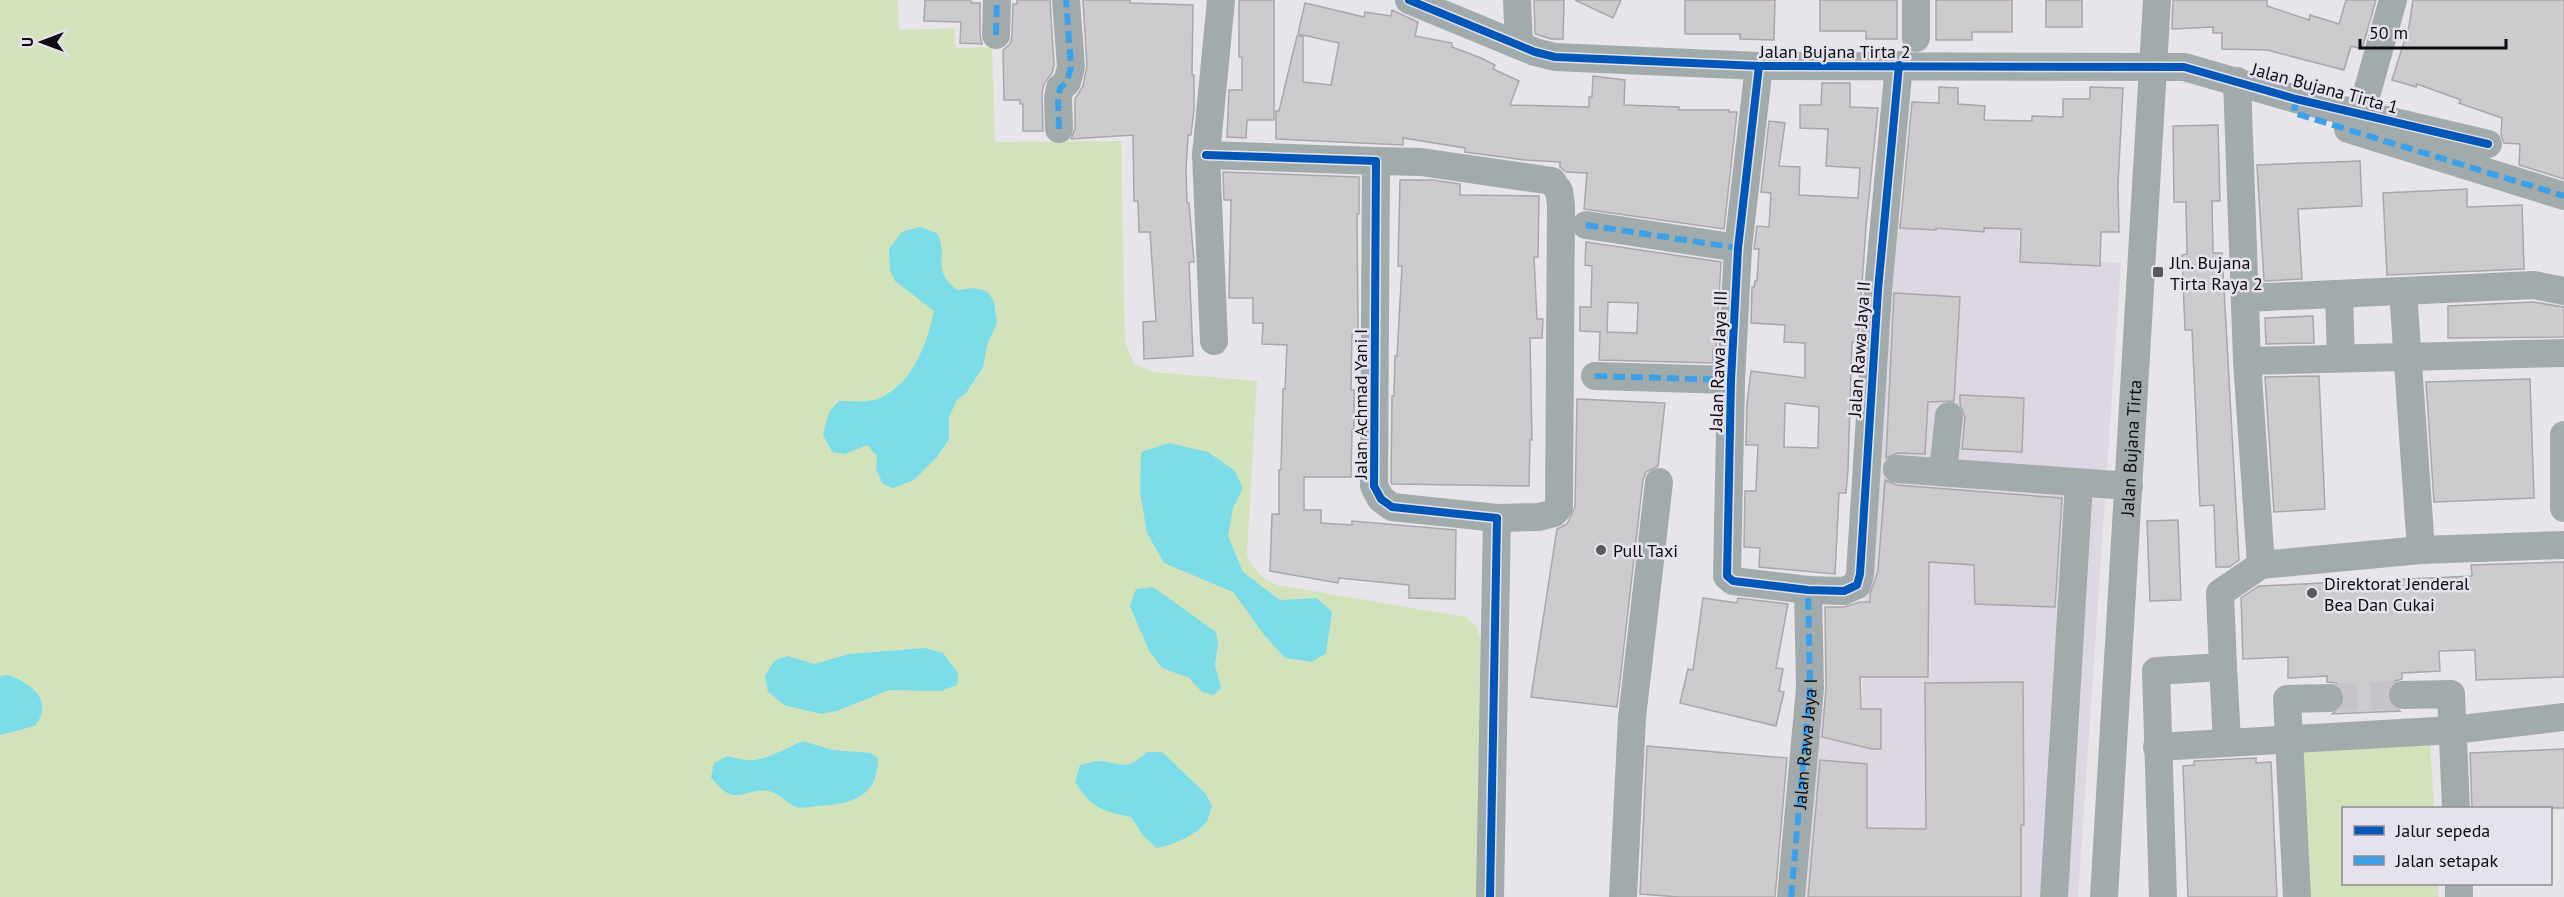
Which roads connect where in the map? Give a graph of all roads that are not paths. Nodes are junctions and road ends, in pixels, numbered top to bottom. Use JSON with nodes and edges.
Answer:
{"nodes":[{"id":1,"x":997,"y":0,"type":"edge"},
{"id":2,"x":1066,"y":0,"type":"edge"},
{"id":3,"x":1221,"y":0,"type":"edge"},
{"id":4,"x":1410,"y":0,"type":"edge"},
{"id":5,"x":1517,"y":0,"type":"edge"},
{"id":6,"x":1916,"y":0,"type":"edge"},
{"id":7,"x":2157,"y":0,"type":"edge"},
{"id":8,"x":2393,"y":0,"type":"edge"},
{"id":9,"x":996,"y":35,"type":"dead end"},
{"id":10,"x":1916,"y":38,"type":"dead end"},
{"id":11,"x":1519,"y":44,"type":"junction"},
{"id":12,"x":1899,"y":65,"type":"junction"},
{"id":13,"x":1759,"y":66,"type":"junction"},
{"id":14,"x":2154,"y":66,"type":"junction"},
{"id":15,"x":2237,"y":81,"type":"junction"},
{"id":16,"x":2296,"y":99,"type":"junction"},
{"id":17,"x":2361,"y":114,"type":"junction"},
{"id":18,"x":1059,"y":129,"type":"dead end"},
{"id":19,"x":2488,"y":144,"type":"dead end"},
{"id":20,"x":1206,"y":155,"type":"junction"},
{"id":21,"x":1376,"y":161,"type":"junction"},
{"id":22,"x":2564,"y":196,"type":"edge"},
{"id":23,"x":1586,"y":225,"type":"dead end"},
{"id":24,"x":1738,"y":248,"type":"junction"},
{"id":25,"x":2403,"y":291,"type":"junction"},
{"id":26,"x":2564,"y":291,"type":"edge"},
{"id":27,"x":2339,"y":294,"type":"junction"},
{"id":28,"x":2245,"y":298,"type":"junction"},
{"id":29,"x":1214,"y":340,"type":"dead end"},
{"id":30,"x":2564,"y":353,"type":"edge"},
{"id":31,"x":2341,"y":358,"type":"junction"},
{"id":32,"x":2407,"y":358,"type":"junction"},
{"id":33,"x":2247,"y":360,"type":"junction"},
{"id":34,"x":1595,"y":376,"type":"dead end"},
{"id":35,"x":1731,"y":380,"type":"junction"},
{"id":36,"x":1948,"y":416,"type":"dead end"},
{"id":37,"x":2564,"y":435,"type":"edge"},
{"id":38,"x":1897,"y":469,"type":"dead end"},
{"id":39,"x":1943,"y":472,"type":"junction"},
{"id":40,"x":1659,"y":482,"type":"dead end"},
{"id":41,"x":2079,"y":483,"type":"junction"},
{"id":42,"x":2129,"y":486,"type":"junction"},
{"id":43,"x":2564,"y":508,"type":"edge"},
{"id":44,"x":1497,"y":518,"type":"junction"},
{"id":45,"x":2564,"y":545,"type":"edge"},
{"id":46,"x":2421,"y":550,"type":"junction"},
{"id":47,"x":2261,"y":565,"type":"junction"},
{"id":48,"x":1808,"y":590,"type":"junction"},
{"id":49,"x":2223,"y":667,"type":"junction"},
{"id":50,"x":2403,"y":695,"type":"tunnel mouth"},
{"id":51,"x":2329,"y":698,"type":"tunnel mouth"},
{"id":52,"x":2564,"y":717,"type":"edge"},
{"id":53,"x":2453,"y":730,"type":"junction"},
{"id":54,"x":2288,"y":739,"type":"junction"},
{"id":55,"x":2227,"y":741,"type":"junction"},
{"id":56,"x":2157,"y":747,"type":"junction"},
{"id":57,"x":2456,"y":807,"type":"edge"},
{"id":58,"x":1490,"y":897,"type":"edge"},
{"id":59,"x":1623,"y":897,"type":"edge"},
{"id":60,"x":1791,"y":897,"type":"edge"},
{"id":61,"x":2054,"y":897,"type":"edge"},
{"id":62,"x":2104,"y":897,"type":"edge"},
{"id":63,"x":2163,"y":897,"type":"edge"},
{"id":64,"x":2297,"y":897,"type":"edge"}],
"edges":[{"from":1,"to":9,"type":"street"},
{"from":2,"to":18,"type":"street"},
{"from":3,"to":20,"type":"street"},
{"from":4,"to":11,"type":"street","name":"Jalan Bujana Tirta 2"},
{"from":5,"to":11,"type":"street"},
{"from":6,"to":10,"type":"street"},
{"from":7,"to":14,"type":"street","name":"Jalan Bujana Tirta"},
{"from":8,"to":17,"type":"street","name":"Jalan Bujana Tirta 1"},
{"from":11,"to":13,"type":"street","name":"Jalan Bujana Tirta 2"},
{"from":12,"to":13,"type":"street","name":"Jalan Bujana Tirta 2"},
{"from":12,"to":14,"type":"street","name":"Jalan Bujana Tirta 2"},
{"from":12,"to":48,"type":"street","name":"Jalan Rawa Jaya II"},
{"from":13,"to":24,"type":"street","name":"Jalan Rawa Jaya III"},
{"from":14,"to":15,"type":"street","name":"Jalan Bujana Tirta 1"},
{"from":14,"to":42,"type":"street","name":"Jalan Bujana Tirta"},
{"from":15,"to":16,"type":"street","name":"Jalan Bujana Tirta 1"},
{"from":15,"to":28,"type":"street"},
{"from":16,"to":17,"type":"street","name":"Jalan Bujana Tirta 1"},
{"from":16,"to":22,"type":"street"},
{"from":17,"to":19,"type":"street","name":"Jalan Bujana Tirta 1"},
{"from":20,"to":21,"type":"street","name":"Jalan Achmad Yani I"},
{"from":20,"to":29,"type":"street"},
{"from":21,"to":44,"type":"street","name":"Jalan Achmad Yani I"},
{"from":21,"to":44,"type":"street","name":"Jalan Achmad Yani I"},
{"from":23,"to":24,"type":"street"},
{"from":24,"to":35,"type":"street","name":"Jalan Rawa Jaya III"},
{"from":25,"to":26,"type":"street"},
{"from":25,"to":27,"type":"street"},
{"from":25,"to":32,"type":"street"},
{"from":27,"to":28,"type":"street"},
{"from":27,"to":31,"type":"street"},
{"from":28,"to":33,"type":"street"},
{"from":30,"to":32,"type":"street"},
{"from":31,"to":32,"type":"street"},
{"from":31,"to":33,"type":"street"},
{"from":32,"to":46,"type":"street"},
{"from":33,"to":47,"type":"street"},
{"from":34,"to":35,"type":"street","name":"Jalan Rawa Jaya III"},
{"from":35,"to":48,"type":"street","name":"Jalan Rawa Jaya III"},
{"from":36,"to":39,"type":"street"},
{"from":37,"to":43,"type":"street"},
{"from":38,"to":39,"type":"street"},
{"from":39,"to":41,"type":"street"},
{"from":40,"to":59,"type":"street"},
{"from":41,"to":42,"type":"street"},
{"from":41,"to":61,"type":"street"},
{"from":42,"to":62,"type":"street","name":"Jalan Bujana Tirta"},
{"from":44,"to":58,"type":"street"},
{"from":45,"to":46,"type":"street"},
{"from":46,"to":47,"type":"street"},
{"from":47,"to":49,"type":"street"},
{"from":48,"to":60,"type":"street","name":"Jalan Rawa Jaya I"},
{"from":49,"to":55,"type":"street"},
{"from":49,"to":56,"type":"street"},
{"from":50,"to":53,"type":"street"},
{"from":51,"to":54,"type":"street"},
{"from":52,"to":53,"type":"street"},
{"from":53,"to":54,"type":"street"},
{"from":53,"to":57,"type":"street"},
{"from":54,"to":55,"type":"street"},
{"from":54,"to":64,"type":"street"},
{"from":55,"to":56,"type":"street"},
{"from":56,"to":63,"type":"street"}]}
